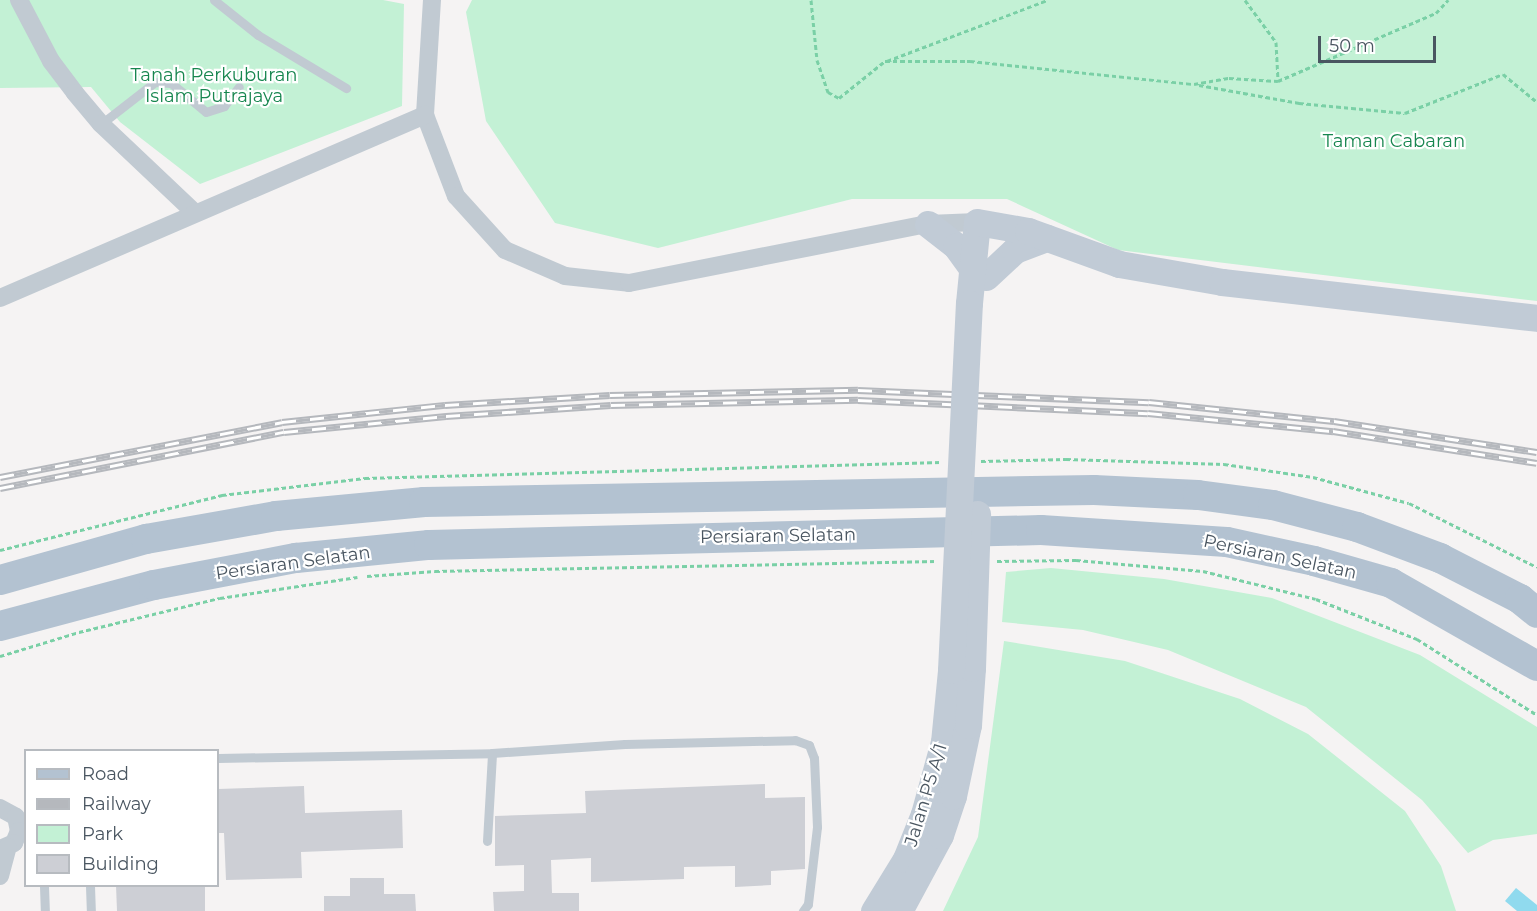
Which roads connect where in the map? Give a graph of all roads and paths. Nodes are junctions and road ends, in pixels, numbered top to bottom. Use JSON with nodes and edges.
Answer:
{"nodes":[{"id":1,"x":19,"y":0,"type":"edge"},
{"id":2,"x":213,"y":0,"type":"edge"},
{"id":3,"x":432,"y":0,"type":"edge"},
{"id":4,"x":811,"y":0,"type":"edge"},
{"id":5,"x":1048,"y":0,"type":"edge"},
{"id":6,"x":1245,"y":0,"type":"edge"},
{"id":7,"x":1448,"y":0,"type":"edge"},
{"id":8,"x":885,"y":61,"type":"junction"},
{"id":9,"x":1278,"y":81,"type":"junction"},
{"id":10,"x":1194,"y":84,"type":"junction"},
{"id":11,"x":239,"y":87,"type":"dead end"},
{"id":12,"x":346,"y":88,"type":"dead end"},
{"id":13,"x":1537,"y":102,"type":"edge"},
{"id":14,"x":425,"y":115,"type":"junction"},
{"id":15,"x":101,"y":124,"type":"junction"},
{"id":16,"x":194,"y":212,"type":"junction"},
{"id":17,"x":983,"y":223,"type":"junction"},
{"id":18,"x":928,"y":224,"type":"junction"},
{"id":19,"x":1047,"y":238,"type":"junction"},
{"id":20,"x":980,"y":273,"type":"junction"},
{"id":21,"x":0,"y":298,"type":"edge"},
{"id":22,"x":1537,"y":318,"type":"edge"},
{"id":23,"x":938,"y":561,"type":"dead end"},
{"id":24,"x":995,"y":561,"type":"dead end"},
{"id":25,"x":0,"y":580,"type":"edge"},
{"id":26,"x":1531,"y":606,"type":"edge"},
{"id":27,"x":0,"y":626,"type":"edge"},
{"id":28,"x":0,"y":656,"type":"edge"},
{"id":29,"x":1537,"y":666,"type":"edge"},
{"id":30,"x":961,"y":669,"type":"junction"},
{"id":31,"x":1537,"y":715,"type":"edge"},
{"id":32,"x":492,"y":753,"type":"junction"},
{"id":33,"x":219,"y":758,"type":"edge"},
{"id":34,"x":0,"y":808,"type":"edge"},
{"id":35,"x":488,"y":841,"type":"dead end"},
{"id":36,"x":4,"y":848,"type":"edge"},
{"id":37,"x":0,"y":876,"type":"edge"},
{"id":38,"x":44,"y":887,"type":"edge"},
{"id":39,"x":90,"y":887,"type":"edge"},
{"id":40,"x":45,"y":911,"type":"edge"},
{"id":41,"x":91,"y":911,"type":"edge"},
{"id":42,"x":803,"y":911,"type":"edge"},
{"id":43,"x":874,"y":911,"type":"edge"},
{"id":44,"x":898,"y":911,"type":"edge"}],
"edges":[{"from":1,"to":15,"type":"street"},
{"from":2,"to":12,"type":"lane"},
{"from":3,"to":14,"type":"street"},
{"from":4,"to":8,"type":"path"},
{"from":5,"to":8,"type":"path"},
{"from":6,"to":9,"type":"path"},
{"from":7,"to":9,"type":"path"},
{"from":8,"to":10,"type":"path"},
{"from":9,"to":10,"type":"path"},
{"from":10,"to":13,"type":"path"},
{"from":11,"to":15,"type":"lane"},
{"from":14,"to":16,"type":"street"},
{"from":14,"to":18,"type":"street"},
{"from":15,"to":16,"type":"street"},
{"from":16,"to":21,"type":"street"},
{"from":17,"to":18,"type":"street"},
{"from":17,"to":19,"type":"street"},
{"from":17,"to":20,"type":"street"},
{"from":18,"to":20,"type":"street"},
{"from":19,"to":20,"type":"street"},
{"from":19,"to":22,"type":"street"},
{"from":20,"to":30,"type":"street","bridge":true},
{"from":23,"to":28,"type":"path"},
{"from":24,"to":31,"type":"path"},
{"from":25,"to":26,"type":"main road"},
{"from":27,"to":29,"type":"main road","name":"Persiaran Selatan"},
{"from":30,"to":43,"type":"street","name":"Jalan P5 A/1"},
{"from":30,"to":44,"type":"street","name":"Jalan P5 A/1"},
{"from":32,"to":33,"type":"lane"},
{"from":32,"to":35,"type":"lane"},
{"from":32,"to":42,"type":"lane"},
{"from":34,"to":36,"type":"street"},
{"from":36,"to":37,"type":"street"},
{"from":38,"to":40,"type":"lane"},
{"from":39,"to":41,"type":"lane"}]}
